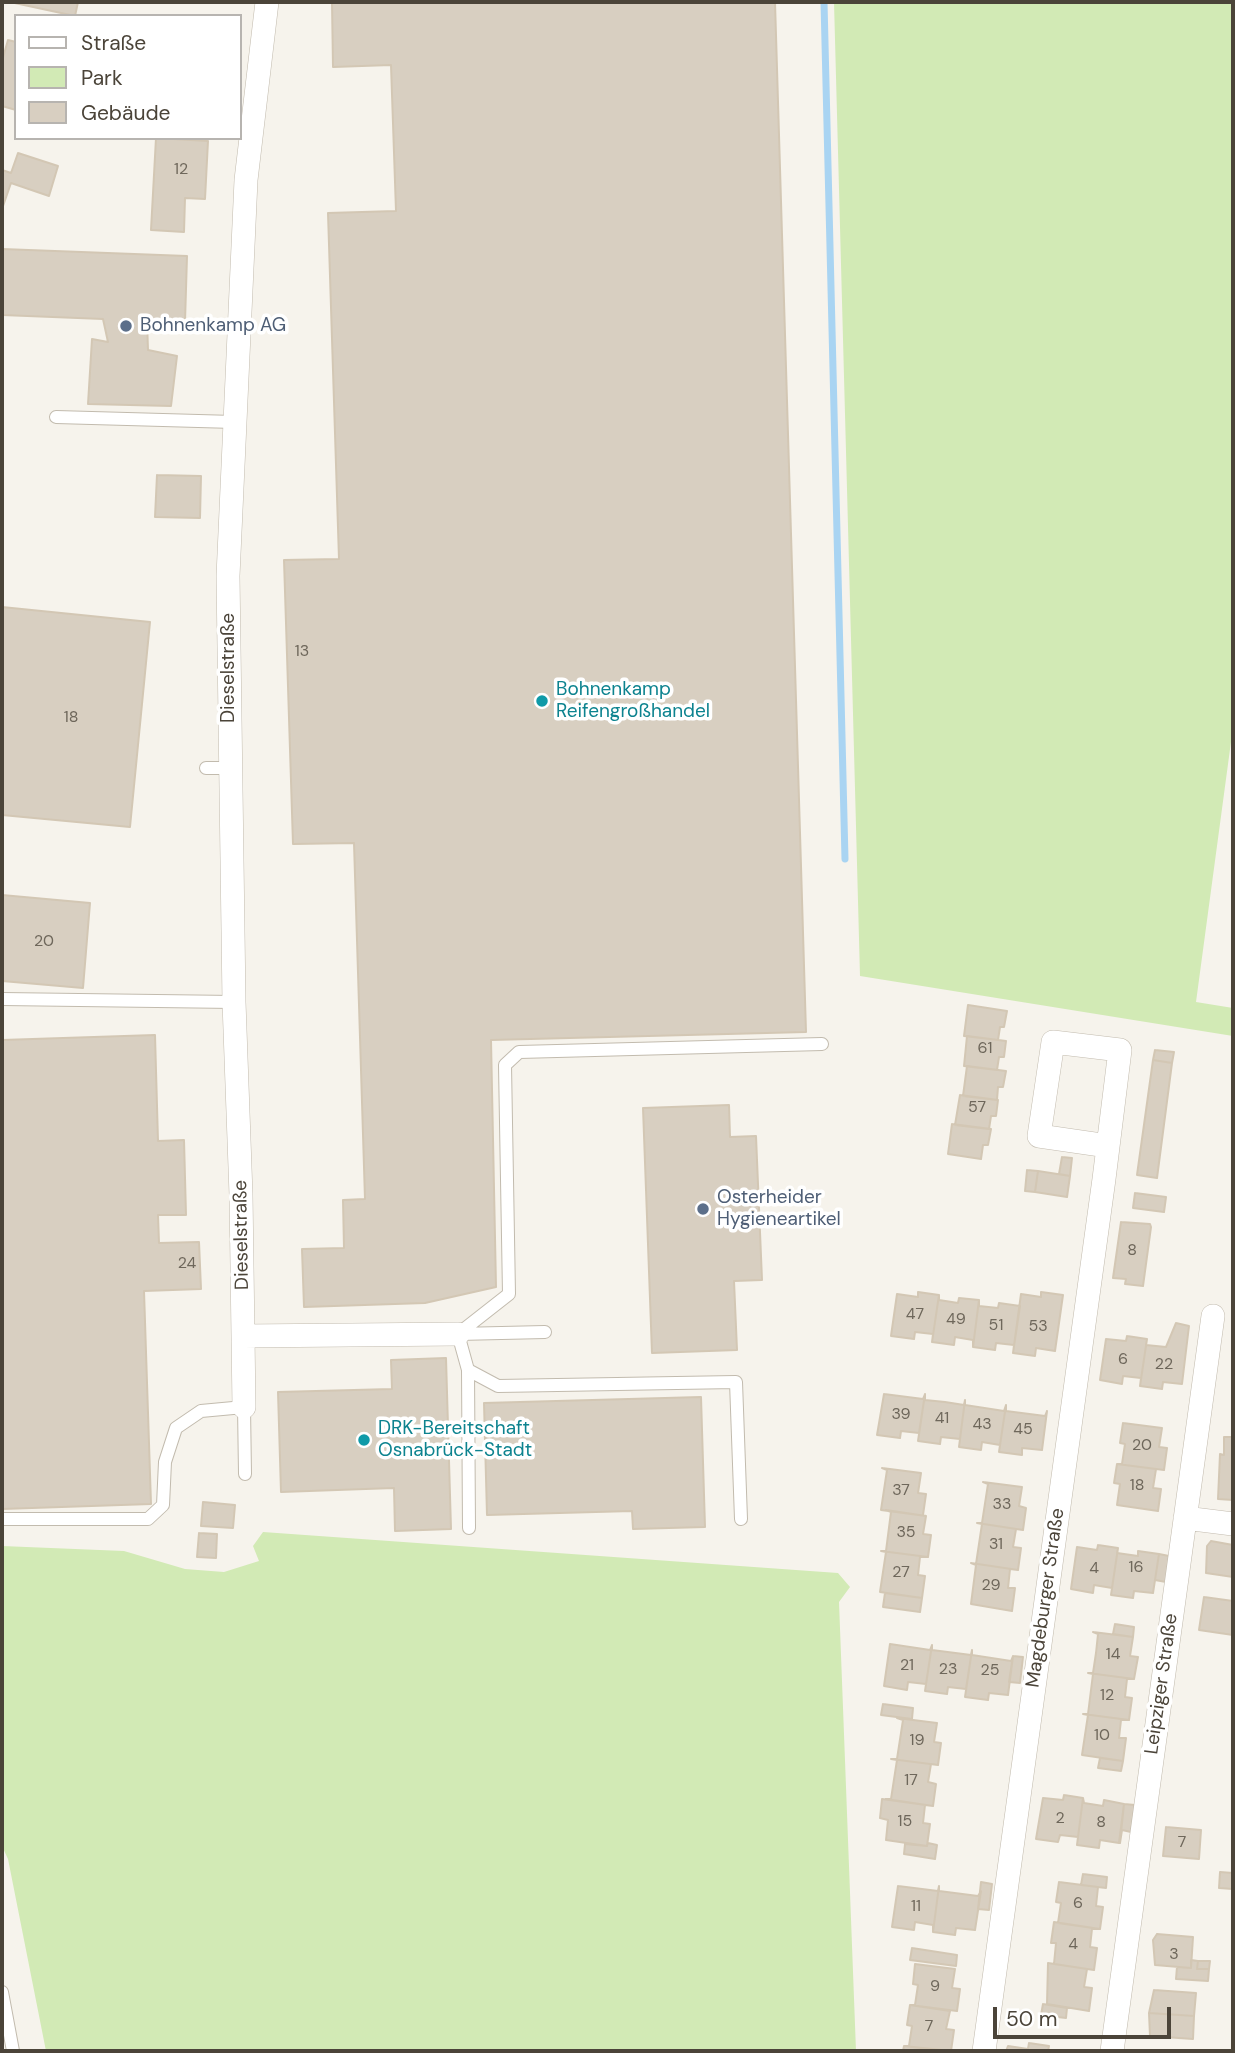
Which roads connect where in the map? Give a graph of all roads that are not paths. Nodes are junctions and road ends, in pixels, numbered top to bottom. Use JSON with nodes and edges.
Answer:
{"nodes":[{"id":1,"x":267,"y":2,"type":"edge"},
{"id":2,"x":56,"y":418,"type":"dead end"},
{"id":3,"x":234,"y":422,"type":"junction"},
{"id":4,"x":206,"y":768,"type":"dead end"},
{"id":5,"x":230,"y":768,"type":"junction"},
{"id":6,"x":2,"y":999,"type":"edge"},
{"id":7,"x":234,"y":1002,"type":"junction"},
{"id":8,"x":822,"y":1044,"type":"dead end"},
{"id":9,"x":1108,"y":1146,"type":"junction"},
{"id":10,"x":1213,"y":1316,"type":"dead end"},
{"id":11,"x":545,"y":1332,"type":"dead end"},
{"id":12,"x":458,"y":1334,"type":"junction"},
{"id":13,"x":243,"y":1336,"type":"junction"},
{"id":14,"x":468,"y":1370,"type":"junction"},
{"id":15,"x":244,"y":1407,"type":"junction"},
{"id":16,"x":245,"y":1475,"type":"dead end"},
{"id":17,"x":1185,"y":1518,"type":"junction"},
{"id":18,"x":2,"y":1519,"type":"edge"},
{"id":19,"x":741,"y":1519,"type":"dead end"},
{"id":20,"x":1233,"y":1524,"type":"edge"},
{"id":21,"x":469,"y":1528,"type":"dead end"},
{"id":22,"x":2,"y":1993,"type":"edge"},
{"id":23,"x":13,"y":2051,"type":"edge"},
{"id":24,"x":984,"y":2051,"type":"edge"},
{"id":25,"x":1112,"y":2051,"type":"edge"}],
"edges":[{"from":1,"to":3,"type":"street","name":"Dieselstraße"},
{"from":2,"to":3,"type":"lane"},
{"from":3,"to":5,"type":"street","name":"Dieselstraße"},
{"from":4,"to":5,"type":"lane"},
{"from":5,"to":7,"type":"street","name":"Dieselstraße"},
{"from":6,"to":7,"type":"lane"},
{"from":7,"to":13,"type":"street","name":"Dieselstraße"},
{"from":8,"to":12,"type":"lane"},
{"from":9,"to":9,"type":"street","name":"Magdeburger Straße"},
{"from":9,"to":24,"type":"street","name":"Magdeburger Straße"},
{"from":10,"to":17,"type":"street","name":"Leipziger Straße"},
{"from":11,"to":12,"type":"lane"},
{"from":12,"to":13,"type":"street"},
{"from":12,"to":14,"type":"lane"},
{"from":13,"to":15,"type":"street","name":"Dieselstraße"},
{"from":14,"to":19,"type":"lane"},
{"from":14,"to":21,"type":"lane"},
{"from":15,"to":16,"type":"lane"},
{"from":15,"to":18,"type":"lane"},
{"from":17,"to":20,"type":"street"},
{"from":17,"to":25,"type":"street","name":"Leipziger Straße"},
{"from":22,"to":23,"type":"lane"}]}
